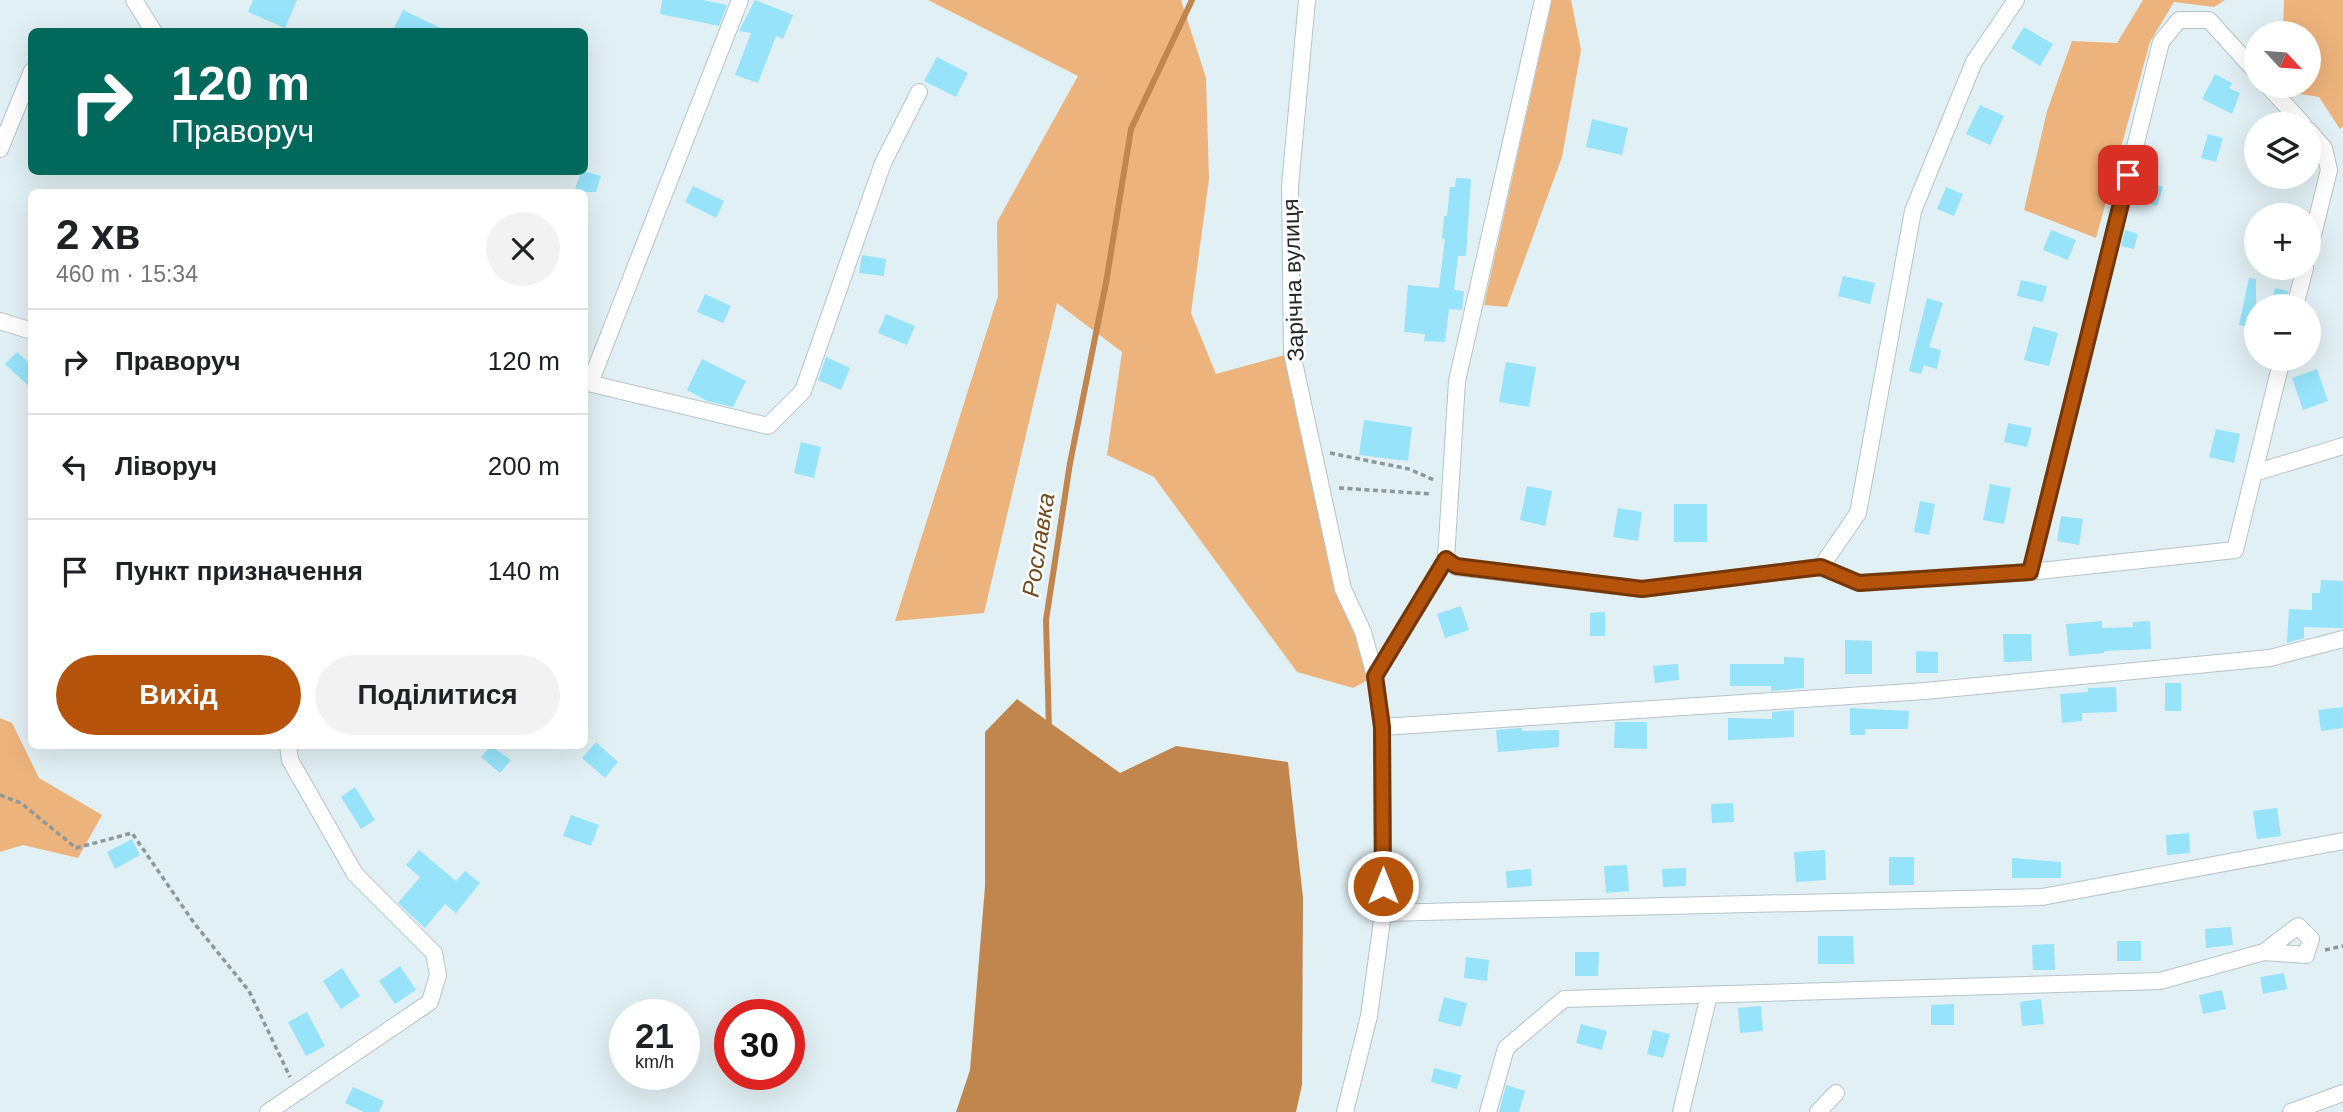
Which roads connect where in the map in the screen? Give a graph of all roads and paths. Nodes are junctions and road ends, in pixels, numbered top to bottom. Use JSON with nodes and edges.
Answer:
{"nodes":[{"id":1,"x":134,"y":0,"type":"edge"},
{"id":2,"x":740,"y":0,"type":"edge"},
{"id":3,"x":1307,"y":0,"type":"edge"},
{"id":4,"x":1543,"y":0,"type":"edge"},
{"id":5,"x":2016,"y":0,"type":"edge"},
{"id":6,"x":151,"y":28,"type":"edge"},
{"id":7,"x":2244,"y":59,"type":"edge"},
{"id":8,"x":28,"y":81,"type":"edge"},
{"id":9,"x":919,"y":92,"type":"dead end"},
{"id":10,"x":2279,"y":98,"type":"edge"},
{"id":11,"x":2292,"y":112,"type":"edge"},
{"id":12,"x":2321,"y":144,"type":"edge"},
{"id":13,"x":0,"y":149,"type":"edge"},
{"id":14,"x":2321,"y":203,"type":"edge"},
{"id":15,"x":0,"y":321,"type":"edge"},
{"id":16,"x":28,"y":330,"type":"edge"},
{"id":17,"x":2279,"y":371,"type":"edge"},
{"id":18,"x":588,"y":380,"type":"edge"},
{"id":19,"x":588,"y":383,"type":"edge"},
{"id":20,"x":2343,"y":446,"type":"edge"},
{"id":21,"x":1312,"y":450,"type":"junction"},
{"id":22,"x":2254,"y":473,"type":"junction"},
{"id":23,"x":1320,"y":486,"type":"junction"},
{"id":24,"x":1449,"y":490,"type":"junction"},
{"id":25,"x":1446,"y":559,"type":"junction"},
{"id":26,"x":1821,"y":567,"type":"junction"},
{"id":27,"x":2030,"y":572,"type":"junction"},
{"id":28,"x":2343,"y":639,"type":"edge"},
{"id":29,"x":1375,"y":676,"type":"junction"},
{"id":30,"x":1382,"y":727,"type":"junction"},
{"id":31,"x":288,"y":749,"type":"edge"},
{"id":32,"x":0,"y":795,"type":"edge"},
{"id":33,"x":2343,"y":841,"type":"edge"},
{"id":34,"x":1383,"y":913,"type":"junction"},
{"id":35,"x":2264,"y":952,"type":"dead end"},
{"id":36,"x":1709,"y":995,"type":"junction"},
{"id":37,"x":299,"y":1090,"type":"junction"},
{"id":38,"x":1836,"y":1093,"type":"dead end"},
{"id":39,"x":2343,"y":1093,"type":"edge"},
{"id":40,"x":268,"y":1112,"type":"edge"},
{"id":41,"x":1345,"y":1112,"type":"edge"},
{"id":42,"x":1488,"y":1112,"type":"edge"},
{"id":43,"x":1681,"y":1112,"type":"edge"},
{"id":44,"x":1818,"y":1112,"type":"edge"},
{"id":45,"x":2291,"y":1112,"type":"edge"}],
"edges":[{"from":1,"to":6,"type":"street"},
{"from":2,"to":18,"type":"street"},
{"from":3,"to":21,"type":"street","name":"Зарічна вулиця"},
{"from":4,"to":24,"type":"street"},
{"from":5,"to":26,"type":"street"},
{"from":7,"to":27,"type":"street"},
{"from":8,"to":13,"type":"street"},
{"from":9,"to":19,"type":"street"},
{"from":10,"to":11,"type":"street"},
{"from":12,"to":14,"type":"street"},
{"from":15,"to":16,"type":"street"},
{"from":17,"to":22,"type":"street"},
{"from":20,"to":22,"type":"street"},
{"from":21,"to":23,"type":"street","name":"Зарічна вулиця"},
{"from":21,"to":24,"type":"path"},
{"from":22,"to":27,"type":"street"},
{"from":23,"to":24,"type":"path"},
{"from":23,"to":29,"type":"street","name":"Зарічна вулиця"},
{"from":24,"to":25,"type":"street"},
{"from":25,"to":26,"type":"street"},
{"from":25,"to":29,"type":"street"},
{"from":26,"to":27,"type":"street"},
{"from":28,"to":30,"type":"street"},
{"from":29,"to":30,"type":"street","name":"Зарічна вулиця"},
{"from":30,"to":34,"type":"street","name":"Зарічна вулиця"},
{"from":31,"to":37,"type":"street"},
{"from":32,"to":37,"type":"path"},
{"from":33,"to":34,"type":"street"},
{"from":34,"to":41,"type":"street","name":"Зарічна вулиця"},
{"from":35,"to":36,"type":"street"},
{"from":36,"to":42,"type":"street"},
{"from":36,"to":43,"type":"street"},
{"from":37,"to":40,"type":"street"},
{"from":38,"to":44,"type":"street"},
{"from":39,"to":45,"type":"street"}]}
